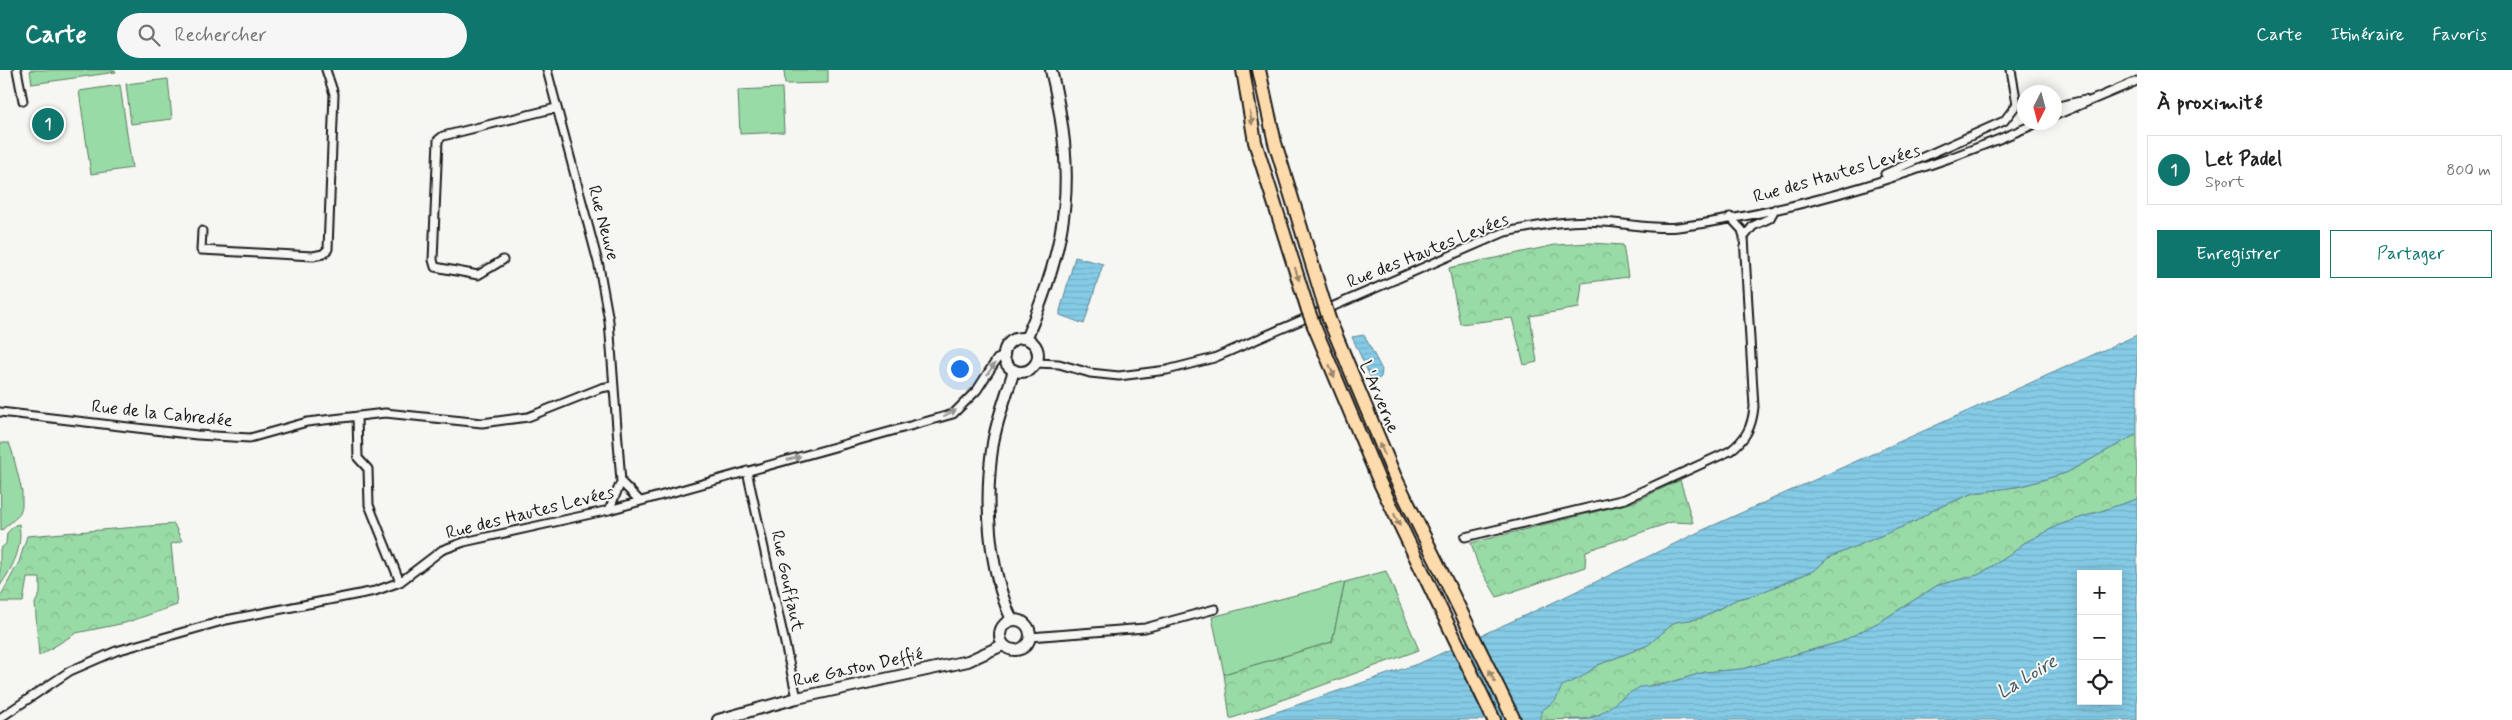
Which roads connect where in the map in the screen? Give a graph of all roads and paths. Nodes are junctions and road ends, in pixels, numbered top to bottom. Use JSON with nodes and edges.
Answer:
{"nodes":[{"id":1,"x":17,"y":70,"type":"edge"},
{"id":2,"x":326,"y":70,"type":"edge"},
{"id":3,"x":547,"y":70,"type":"edge"},
{"id":4,"x":1050,"y":70,"type":"edge"},
{"id":5,"x":1243,"y":70,"type":"edge"},
{"id":6,"x":1259,"y":70,"type":"edge"},
{"id":7,"x":2010,"y":70,"type":"edge"},
{"id":8,"x":2137,"y":81,"type":"edge"},
{"id":9,"x":22,"y":101,"type":"dead end"},
{"id":10,"x":2090,"y":101,"type":"junction"},
{"id":11,"x":2017,"y":104,"type":"joint"},
{"id":12,"x":2062,"y":105,"type":"edge"},
{"id":13,"x":556,"y":108,"type":"junction"},
{"id":14,"x":2062,"y":113,"type":"edge"},
{"id":15,"x":2022,"y":130,"type":"edge"},
{"id":16,"x":1880,"y":180,"type":"junction"},
{"id":17,"x":1775,"y":210,"type":"junction"},
{"id":18,"x":1730,"y":217,"type":"junction"},
{"id":19,"x":202,"y":232,"type":"dead end"},
{"id":20,"x":1744,"y":237,"type":"junction"},
{"id":21,"x":503,"y":260,"type":"dead end"},
{"id":22,"x":1026,"y":339,"type":"junction"},
{"id":23,"x":1004,"y":356,"type":"junction"},
{"id":24,"x":1036,"y":362,"type":"junction"},
{"id":25,"x":1014,"y":370,"type":"junction"},
{"id":26,"x":612,"y":386,"type":"junction"},
{"id":27,"x":0,"y":412,"type":"edge"},
{"id":28,"x":357,"y":416,"type":"junction"},
{"id":29,"x":747,"y":471,"type":"junction"},
{"id":30,"x":621,"y":482,"type":"junction"},
{"id":31,"x":640,"y":501,"type":"junction"},
{"id":32,"x":609,"y":510,"type":"junction"},
{"id":33,"x":1465,"y":537,"type":"dead end"},
{"id":34,"x":400,"y":582,"type":"junction"},
{"id":35,"x":1215,"y":610,"type":"dead end"},
{"id":36,"x":1012,"y":620,"type":"junction"},
{"id":37,"x":1030,"y":638,"type":"junction"},
{"id":38,"x":1003,"y":645,"type":"junction"},
{"id":39,"x":797,"y":698,"type":"junction"},
{"id":40,"x":0,"y":718,"type":"edge"},
{"id":41,"x":718,"y":720,"type":"edge"},
{"id":42,"x":1494,"y":720,"type":"edge"},
{"id":43,"x":1514,"y":720,"type":"edge"}],
"edges":[{"from":1,"to":9,"type":"street"},
{"from":2,"to":19,"type":"street"},
{"from":3,"to":13,"type":"street","name":"Rue Neuve"},
{"from":4,"to":22,"type":"main road"},
{"from":5,"to":42,"type":"highway","name":"L'Arverne","one_way":true,"bridge":true},
{"from":43,"to":6,"type":"highway","name":"L'Arverne","one_way":true,"bridge":true},
{"from":7,"to":11,"type":"street"},
{"from":8,"to":10,"type":"street"},
{"from":10,"to":12,"type":"street"},
{"from":10,"to":14,"type":"street"},
{"from":11,"to":16,"type":"street"},
{"from":13,"to":21,"type":"street"},
{"from":13,"to":26,"type":"street","name":"Rue Neuve"},
{"from":15,"to":16,"type":"street","name":"Rue des Hautes Levées"},
{"from":16,"to":17,"type":"street","name":"Rue des Hautes Levées"},
{"from":17,"to":18,"type":"street","name":"Rue des Hautes Levées"},
{"from":17,"to":20,"type":"street"},
{"from":18,"to":20,"type":"street"},
{"from":18,"to":24,"type":"street","name":"Rue des Hautes Levées"},
{"from":20,"to":33,"type":"street"},
{"from":22,"to":23,"type":"main road"},
{"from":22,"to":24,"type":"main road"},
{"from":23,"to":25,"type":"main road"},
{"from":29,"to":23,"type":"street","name":"Rue des Hautes Levées","one_way":true},
{"from":24,"to":25,"type":"main road"},
{"from":25,"to":36,"type":"main road"},
{"from":26,"to":28,"type":"street","name":"Rue de la Cabredée"},
{"from":26,"to":30,"type":"street","name":"Rue Neuve"},
{"from":27,"to":28,"type":"street","name":"Rue de la Cabredée"},
{"from":28,"to":34,"type":"street"},
{"from":29,"to":31,"type":"street","name":"Rue des Hautes Levées"},
{"from":29,"to":39,"type":"street","name":"Rue Gouffaut"},
{"from":30,"to":31,"type":"street"},
{"from":30,"to":32,"type":"street"},
{"from":31,"to":32,"type":"street","name":"Rue des Hautes Levées"},
{"from":32,"to":34,"type":"street","name":"Rue des Hautes Levées"},
{"from":34,"to":40,"type":"street","name":"Rue des Hautes Levées"},
{"from":35,"to":37,"type":"street"},
{"from":36,"to":37,"type":"main road"},
{"from":36,"to":38,"type":"main road"},
{"from":37,"to":38,"type":"main road"},
{"from":38,"to":39,"type":"main road","name":"Rue Gaston Deffié"},
{"from":39,"to":41,"type":"main road","name":"Rue Gaston Deffié"}]}
